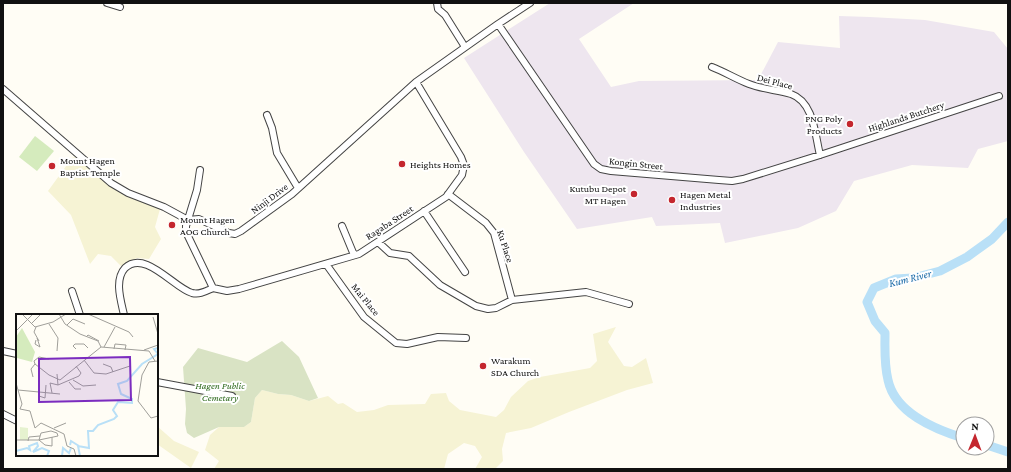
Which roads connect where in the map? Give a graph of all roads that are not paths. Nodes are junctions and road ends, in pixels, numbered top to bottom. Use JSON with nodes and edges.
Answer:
{"nodes":[{"id":1,"x":107,"y":3,"type":"edge"},
{"id":2,"x":437,"y":3,"type":"edge"},
{"id":3,"x":530,"y":3,"type":"edge"},
{"id":4,"x":120,"y":7,"type":"dead end"},
{"id":5,"x":498,"y":24,"type":"junction"},
{"id":6,"x":465,"y":47,"type":"junction"},
{"id":7,"x":712,"y":67,"type":"dead end"},
{"id":8,"x":416,"y":82,"type":"junction"},
{"id":9,"x":3,"y":89,"type":"edge"},
{"id":10,"x":999,"y":96,"type":"dead end"},
{"id":11,"x":267,"y":115,"type":"dead end"},
{"id":12,"x":820,"y":155,"type":"junction"},
{"id":13,"x":200,"y":170,"type":"dead end"},
{"id":14,"x":298,"y":188,"type":"junction"},
{"id":15,"x":448,"y":194,"type":"junction"},
{"id":16,"x":424,"y":211,"type":"junction"},
{"id":17,"x":188,"y":220,"type":"junction"},
{"id":18,"x":342,"y":226,"type":"dead end"},
{"id":19,"x":378,"y":242,"type":"junction"},
{"id":20,"x":354,"y":255,"type":"junction"},
{"id":21,"x":326,"y":264,"type":"junction"},
{"id":22,"x":465,"y":272,"type":"dead end"},
{"id":23,"x":213,"y":288,"type":"junction"},
{"id":24,"x":72,"y":292,"type":"dead end"},
{"id":25,"x":512,"y":300,"type":"junction"},
{"id":26,"x":628,"y":304,"type":"dead end"},
{"id":27,"x":80,"y":314,"type":"edge"},
{"id":28,"x":124,"y":314,"type":"edge"},
{"id":29,"x":466,"y":338,"type":"dead end"},
{"id":30,"x":3,"y":352,"type":"edge"},
{"id":31,"x":16,"y":354,"type":"edge"},
{"id":32,"x":158,"y":382,"type":"edge"},
{"id":33,"x":232,"y":396,"type":"dead end"},
{"id":34,"x":3,"y":414,"type":"edge"},
{"id":35,"x":16,"y":420,"type":"edge"}],
"edges":[{"from":1,"to":4,"type":"street"},
{"from":2,"to":6,"type":"street"},
{"from":3,"to":5,"type":"street","name":"Ninji Drive"},
{"from":5,"to":6,"type":"street","name":"Ninji Drive"},
{"from":5,"to":12,"type":"street","name":"Kongin Street"},
{"from":6,"to":8,"type":"street","name":"Ninji Drive"},
{"from":7,"to":12,"type":"street","name":"Dei Place"},
{"from":8,"to":14,"type":"street","name":"Ninji Drive"},
{"from":8,"to":15,"type":"street","name":"Ragaba Street"},
{"from":9,"to":17,"type":"street","name":"Ninji Drive"},
{"from":10,"to":12,"type":"street","name":"Highlands Butchery"},
{"from":11,"to":14,"type":"street"},
{"from":13,"to":17,"type":"street"},
{"from":14,"to":17,"type":"street","name":"Ninji Drive"},
{"from":15,"to":16,"type":"street","name":"Ragaba Street"},
{"from":15,"to":25,"type":"street","name":"Ku Place"},
{"from":16,"to":19,"type":"street","name":"Ragaba Street"},
{"from":16,"to":22,"type":"street"},
{"from":17,"to":23,"type":"street"},
{"from":18,"to":20,"type":"street"},
{"from":19,"to":20,"type":"street","name":"Ragaba Street"},
{"from":19,"to":25,"type":"street"},
{"from":20,"to":21,"type":"street","name":"Ragaba Street"},
{"from":21,"to":23,"type":"street","name":"Ragaba Street"},
{"from":21,"to":29,"type":"street","name":"Mai Place"},
{"from":23,"to":28,"type":"street"},
{"from":24,"to":27,"type":"street"},
{"from":25,"to":26,"type":"street"},
{"from":30,"to":31,"type":"street"},
{"from":32,"to":33,"type":"street"},
{"from":34,"to":35,"type":"street"}]}
